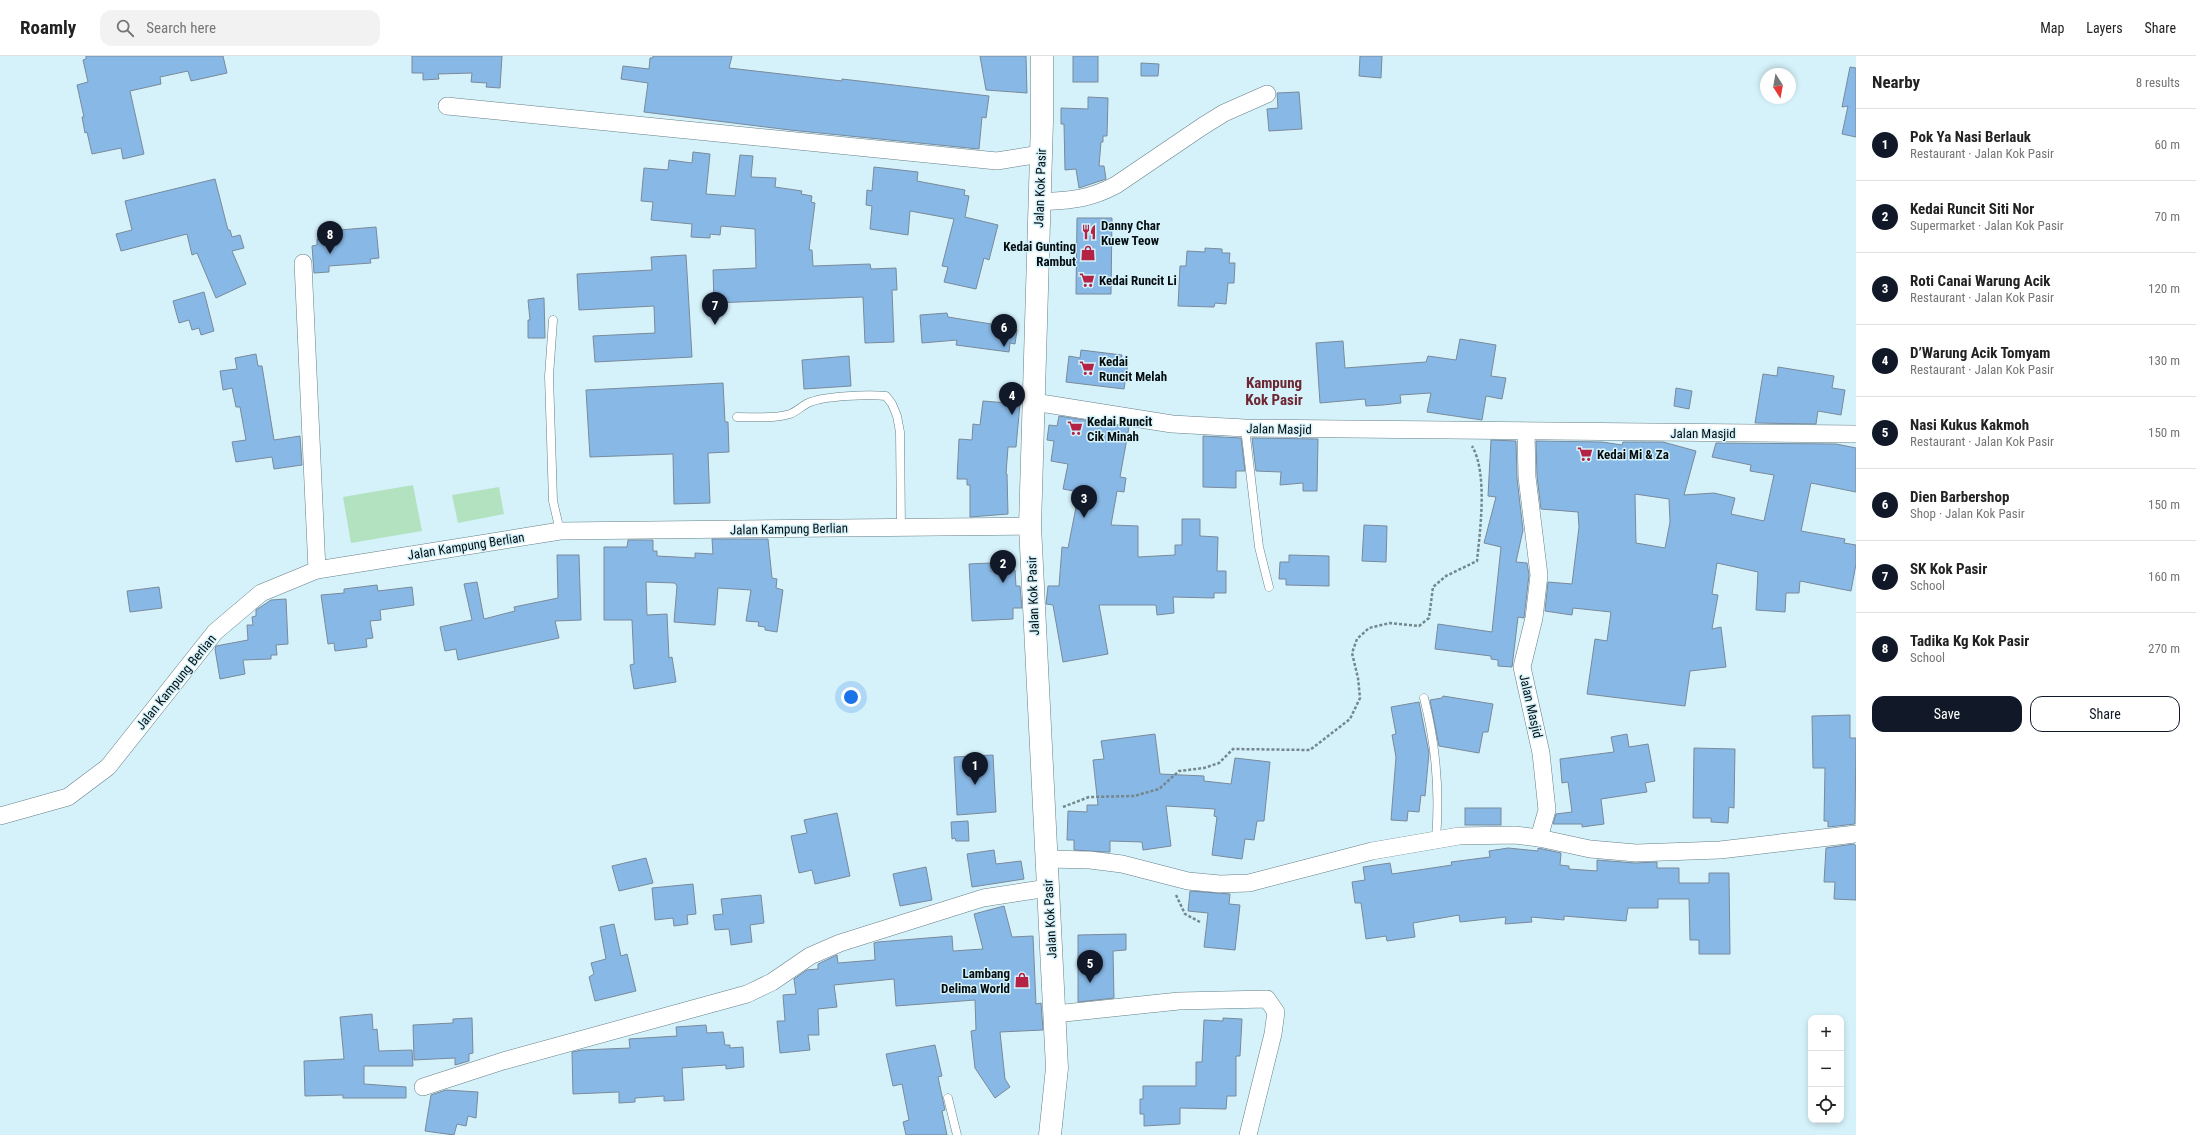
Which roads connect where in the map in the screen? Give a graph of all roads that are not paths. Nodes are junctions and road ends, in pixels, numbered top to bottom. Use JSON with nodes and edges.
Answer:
{"nodes":[{"id":1,"x":1042,"y":56,"type":"edge"},
{"id":2,"x":1267,"y":94,"type":"dead end"},
{"id":3,"x":447,"y":106,"type":"dead end"},
{"id":4,"x":1041,"y":154,"type":"junction"},
{"id":5,"x":1040,"y":202,"type":"junction"},
{"id":6,"x":303,"y":263,"type":"dead end"},
{"id":7,"x":553,"y":320,"type":"dead end"},
{"id":8,"x":1034,"y":402,"type":"junction"},
{"id":9,"x":737,"y":417,"type":"dead end"},
{"id":10,"x":1245,"y":428,"type":"junction"},
{"id":11,"x":1526,"y":432,"type":"junction"},
{"id":12,"x":1856,"y":434,"type":"edge"},
{"id":13,"x":1030,"y":526,"type":"junction"},
{"id":14,"x":901,"y":527,"type":"junction"},
{"id":15,"x":560,"y":531,"type":"junction"},
{"id":16,"x":317,"y":570,"type":"junction"},
{"id":17,"x":1269,"y":587,"type":"dead end"},
{"id":18,"x":1424,"y":698,"type":"dead end"},
{"id":19,"x":0,"y":816,"type":"edge"},
{"id":20,"x":1856,"y":834,"type":"edge"},
{"id":21,"x":1539,"y":838,"type":"junction"},
{"id":22,"x":1436,"y":839,"type":"junction"},
{"id":23,"x":1047,"y":859,"type":"junction"},
{"id":24,"x":1048,"y":888,"type":"junction"},
{"id":25,"x":1055,"y":1014,"type":"junction"},
{"id":26,"x":423,"y":1087,"type":"dead end"},
{"id":27,"x":948,"y":1098,"type":"dead end"},
{"id":28,"x":957,"y":1135,"type":"edge"},
{"id":29,"x":1050,"y":1135,"type":"edge"},
{"id":30,"x":1248,"y":1135,"type":"edge"}],
"edges":[{"from":1,"to":4,"type":"street","name":"Jalan Kok Pasir"},
{"from":2,"to":5,"type":"street"},
{"from":3,"to":4,"type":"street"},
{"from":4,"to":5,"type":"street","name":"Jalan Kok Pasir"},
{"from":5,"to":8,"type":"street","name":"Jalan Kok Pasir"},
{"from":6,"to":16,"type":"street"},
{"from":7,"to":15,"type":"lane"},
{"from":8,"to":10,"type":"street","name":"Jalan Masjid"},
{"from":8,"to":13,"type":"street","name":"Jalan Kok Pasir"},
{"from":9,"to":14,"type":"lane"},
{"from":10,"to":11,"type":"street","name":"Jalan Masjid"},
{"from":10,"to":17,"type":"lane"},
{"from":11,"to":12,"type":"street","name":"Jalan Masjid"},
{"from":11,"to":21,"type":"street","name":"Jalan Masjid"},
{"from":13,"to":14,"type":"street","name":"Jalan Kampung Berlian"},
{"from":13,"to":23,"type":"street","name":"Jalan Kok Pasir"},
{"from":14,"to":15,"type":"street","name":"Jalan Kampung Berlian"},
{"from":15,"to":16,"type":"street","name":"Jalan Kampung Berlian"},
{"from":16,"to":19,"type":"street","name":"Jalan Kampung Berlian"},
{"from":18,"to":22,"type":"lane"},
{"from":20,"to":21,"type":"street"},
{"from":21,"to":22,"type":"street"},
{"from":22,"to":23,"type":"street"},
{"from":23,"to":24,"type":"street","name":"Jalan Kok Pasir"},
{"from":24,"to":25,"type":"street","name":"Jalan Kok Pasir"},
{"from":24,"to":26,"type":"street"},
{"from":25,"to":29,"type":"street","name":"Jalan Kok Pasir"},
{"from":25,"to":30,"type":"street"},
{"from":27,"to":28,"type":"lane"}]}
